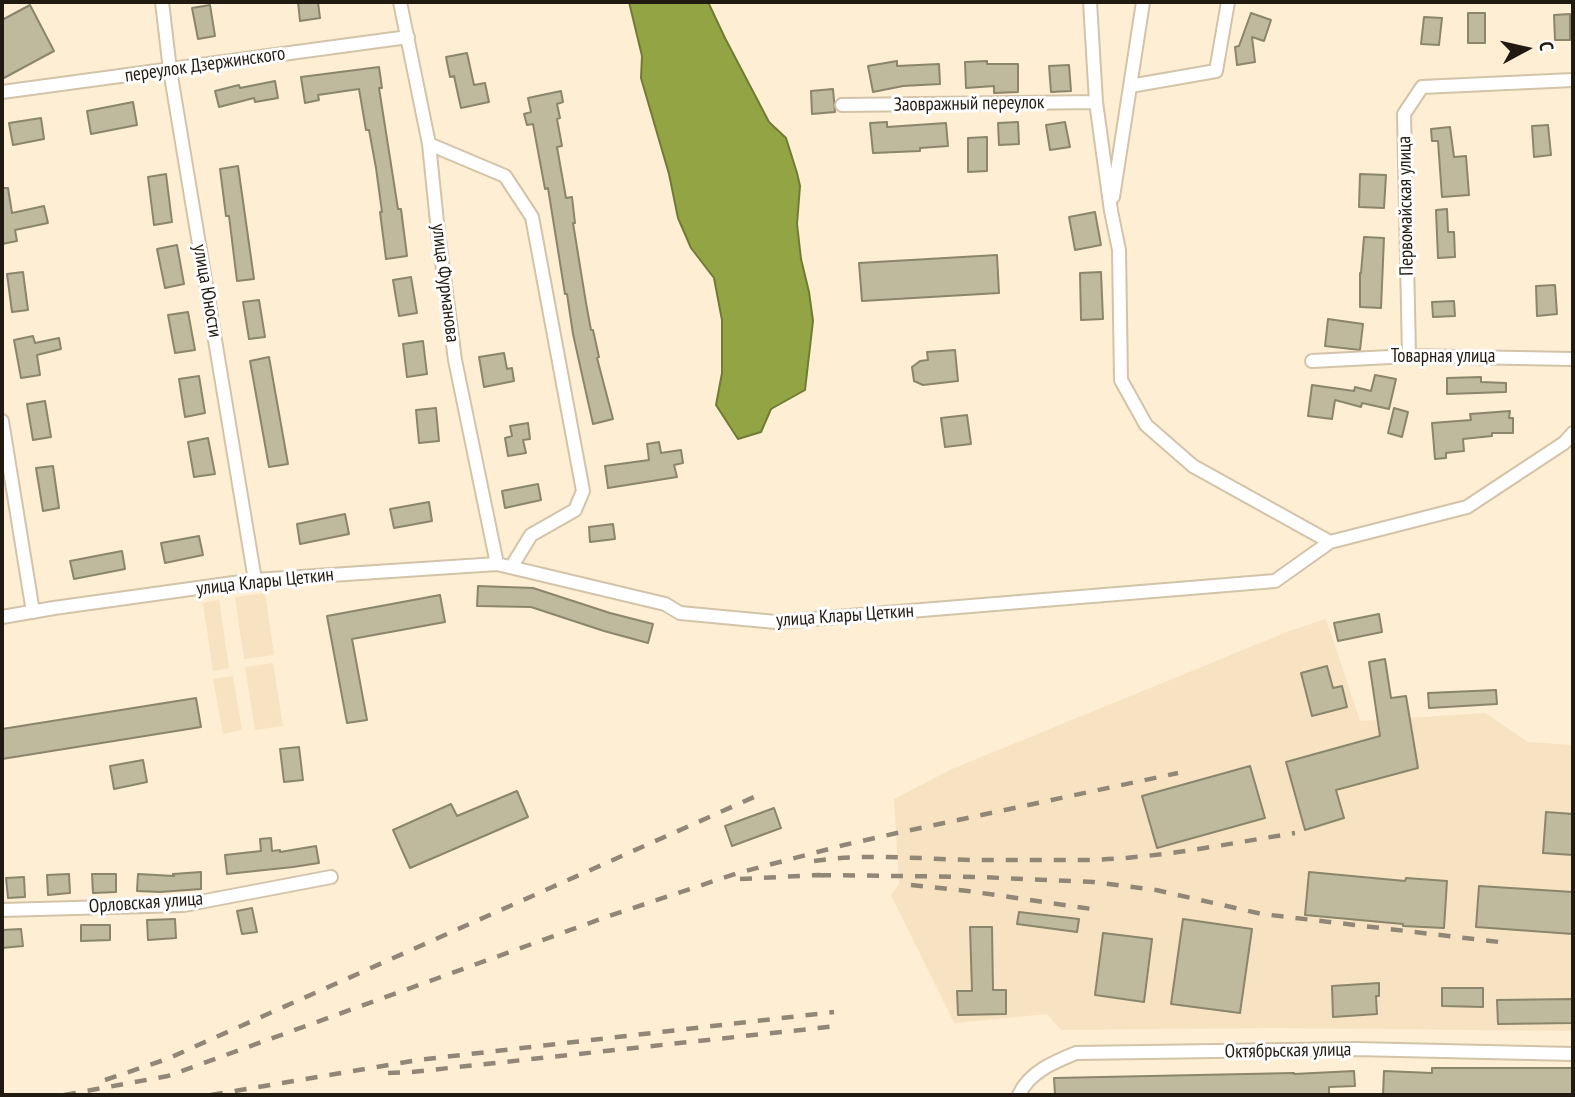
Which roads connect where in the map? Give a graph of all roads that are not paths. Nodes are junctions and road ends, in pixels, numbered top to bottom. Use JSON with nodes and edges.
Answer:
{"nodes":[{"id":1,"x":162,"y":2,"type":"edge"},
{"id":2,"x":400,"y":2,"type":"edge"},
{"id":3,"x":1090,"y":2,"type":"edge"},
{"id":4,"x":1143,"y":2,"type":"edge"},
{"id":5,"x":1228,"y":2,"type":"edge"},
{"id":6,"x":408,"y":37,"type":"junction"},
{"id":7,"x":170,"y":70,"type":"junction"},
{"id":8,"x":1573,"y":79,"type":"edge"},
{"id":9,"x":1130,"y":86,"type":"junction"},
{"id":10,"x":2,"y":92,"type":"edge"},
{"id":11,"x":1096,"y":102,"type":"junction"},
{"id":12,"x":842,"y":105,"type":"dead end"},
{"id":13,"x":429,"y":144,"type":"junction"},
{"id":14,"x":1111,"y":211,"type":"junction"},
{"id":15,"x":1409,"y":356,"type":"junction"},
{"id":16,"x":1573,"y":359,"type":"edge"},
{"id":17,"x":1312,"y":361,"type":"dead end"},
{"id":18,"x":2,"y":421,"type":"edge"},
{"id":19,"x":1573,"y":433,"type":"edge"},
{"id":20,"x":1331,"y":542,"type":"junction"},
{"id":21,"x":497,"y":564,"type":"junction"},
{"id":22,"x":512,"y":566,"type":"junction"},
{"id":23,"x":255,"y":580,"type":"junction"},
{"id":24,"x":33,"y":612,"type":"junction"},
{"id":25,"x":2,"y":617,"type":"edge"},
{"id":26,"x":331,"y":877,"type":"dead end"},
{"id":27,"x":2,"y":910,"type":"edge"},
{"id":28,"x":1573,"y":1054,"type":"edge"},
{"id":29,"x":1019,"y":1095,"type":"edge"}],
"edges":[{"from":1,"to":7,"type":"street","name":"улица Юности"},
{"from":2,"to":6,"type":"street","name":"улица Фурманова"},
{"from":3,"to":11,"type":"street"},
{"from":4,"to":9,"type":"street"},
{"from":5,"to":9,"type":"street"},
{"from":6,"to":7,"type":"street","name":"переулок Дзержинского"},
{"from":6,"to":13,"type":"street","name":"улица Фурманова"},
{"from":7,"to":10,"type":"street","name":"переулок Дзержинского"},
{"from":7,"to":23,"type":"street","name":"улица Юности"},
{"from":8,"to":15,"type":"street","name":"Первомайская улица"},
{"from":9,"to":14,"type":"street"},
{"from":11,"to":12,"type":"street","name":"Заовражный переулок"},
{"from":11,"to":14,"type":"street"},
{"from":13,"to":21,"type":"street","name":"улица Фурманова"},
{"from":13,"to":22,"type":"street"},
{"from":14,"to":20,"type":"street"},
{"from":15,"to":16,"type":"street","name":"Товарная улица"},
{"from":15,"to":17,"type":"street","name":"Товарная улица"},
{"from":18,"to":24,"type":"street"},
{"from":19,"to":20,"type":"street","name":"улица Клары Цеткин"},
{"from":20,"to":22,"type":"street","name":"улица Клары Цеткин"},
{"from":21,"to":22,"type":"street","name":"улица Клары Цеткин"},
{"from":21,"to":23,"type":"street","name":"улица Клары Цеткин"},
{"from":23,"to":24,"type":"street","name":"улица Клары Цеткин"},
{"from":24,"to":25,"type":"street","name":"улица Клары Цеткин"},
{"from":26,"to":27,"type":"street","name":"Орловская улица"},
{"from":28,"to":29,"type":"street","name":"Октябрьская улица"}]}
